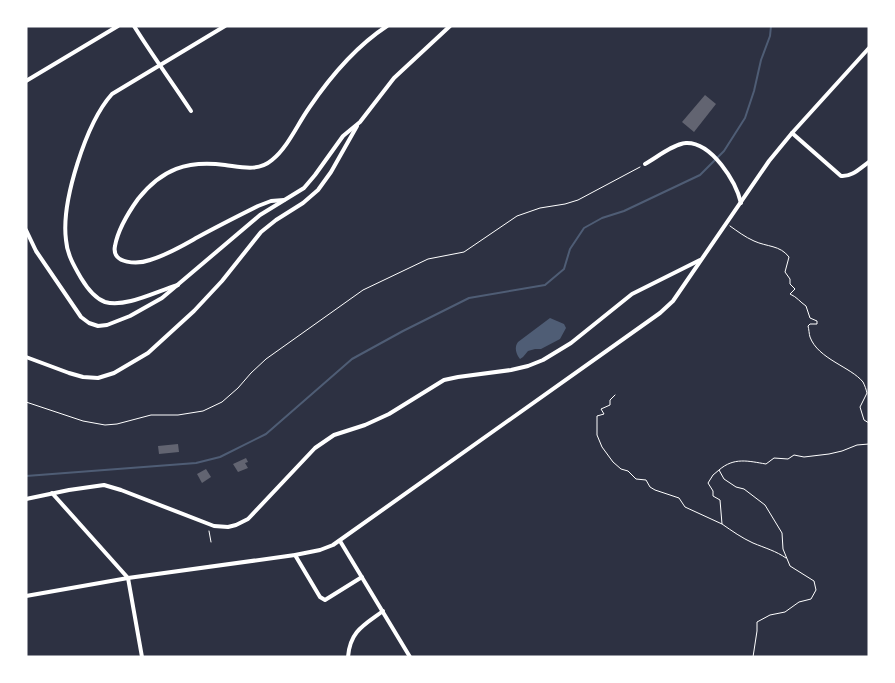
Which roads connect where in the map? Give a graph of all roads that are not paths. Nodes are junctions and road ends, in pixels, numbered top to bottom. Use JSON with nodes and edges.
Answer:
{"nodes":[{"id":1,"x":118,"y":26,"type":"edge"},
{"id":2,"x":134,"y":26,"type":"edge"},
{"id":3,"x":226,"y":26,"type":"edge"},
{"id":4,"x":387,"y":26,"type":"edge"},
{"id":5,"x":450,"y":26,"type":"edge"},
{"id":6,"x":869,"y":48,"type":"edge"},
{"id":7,"x":161,"y":65,"type":"junction"},
{"id":8,"x":26,"y":81,"type":"edge"},
{"id":9,"x":191,"y":111,"type":"dead end"},
{"id":10,"x":360,"y":122,"type":"junction"},
{"id":11,"x":792,"y":133,"type":"junction"},
{"id":12,"x":869,"y":162,"type":"edge"},
{"id":13,"x":645,"y":164,"type":"road end"},
{"id":14,"x":287,"y":199,"type":"junction"},
{"id":15,"x":741,"y":203,"type":"junction"},
{"id":16,"x":26,"y":230,"type":"edge"},
{"id":17,"x":702,"y":259,"type":"junction"},
{"id":18,"x":178,"y":285,"type":"junction"},
{"id":19,"x":26,"y":357,"type":"edge"},
{"id":20,"x":52,"y":493,"type":"junction"},
{"id":21,"x":26,"y":499,"type":"edge"},
{"id":22,"x":340,"y":541,"type":"junction"},
{"id":23,"x":295,"y":555,"type":"junction"},
{"id":24,"x":362,"y":577,"type":"junction"},
{"id":25,"x":128,"y":578,"type":"junction"},
{"id":26,"x":26,"y":596,"type":"edge"},
{"id":27,"x":383,"y":611,"type":"junction"},
{"id":28,"x":142,"y":657,"type":"edge"},
{"id":29,"x":348,"y":657,"type":"edge"},
{"id":30,"x":410,"y":657,"type":"edge"}],
"edges":[{"from":1,"to":8,"type":"street"},
{"from":2,"to":7,"type":"street"},
{"from":3,"to":7,"type":"street"},
{"from":4,"to":14,"type":"street"},
{"from":5,"to":10,"type":"street"},
{"from":6,"to":11,"type":"street"},
{"from":7,"to":9,"type":"street"},
{"from":7,"to":18,"type":"street"},
{"from":10,"to":14,"type":"street"},
{"from":10,"to":19,"type":"street"},
{"from":11,"to":12,"type":"street"},
{"from":11,"to":15,"type":"street"},
{"from":13,"to":15,"type":"street"},
{"from":14,"to":18,"type":"street"},
{"from":15,"to":17,"type":"street"},
{"from":16,"to":18,"type":"street"},
{"from":17,"to":20,"type":"street"},
{"from":17,"to":22,"type":"street"},
{"from":20,"to":21,"type":"street"},
{"from":20,"to":25,"type":"street"},
{"from":22,"to":23,"type":"street"},
{"from":22,"to":24,"type":"street"},
{"from":23,"to":24,"type":"street"},
{"from":23,"to":25,"type":"street"},
{"from":24,"to":27,"type":"street"},
{"from":25,"to":26,"type":"street"},
{"from":25,"to":28,"type":"street"},
{"from":27,"to":29,"type":"street"},
{"from":27,"to":30,"type":"street"}]}
